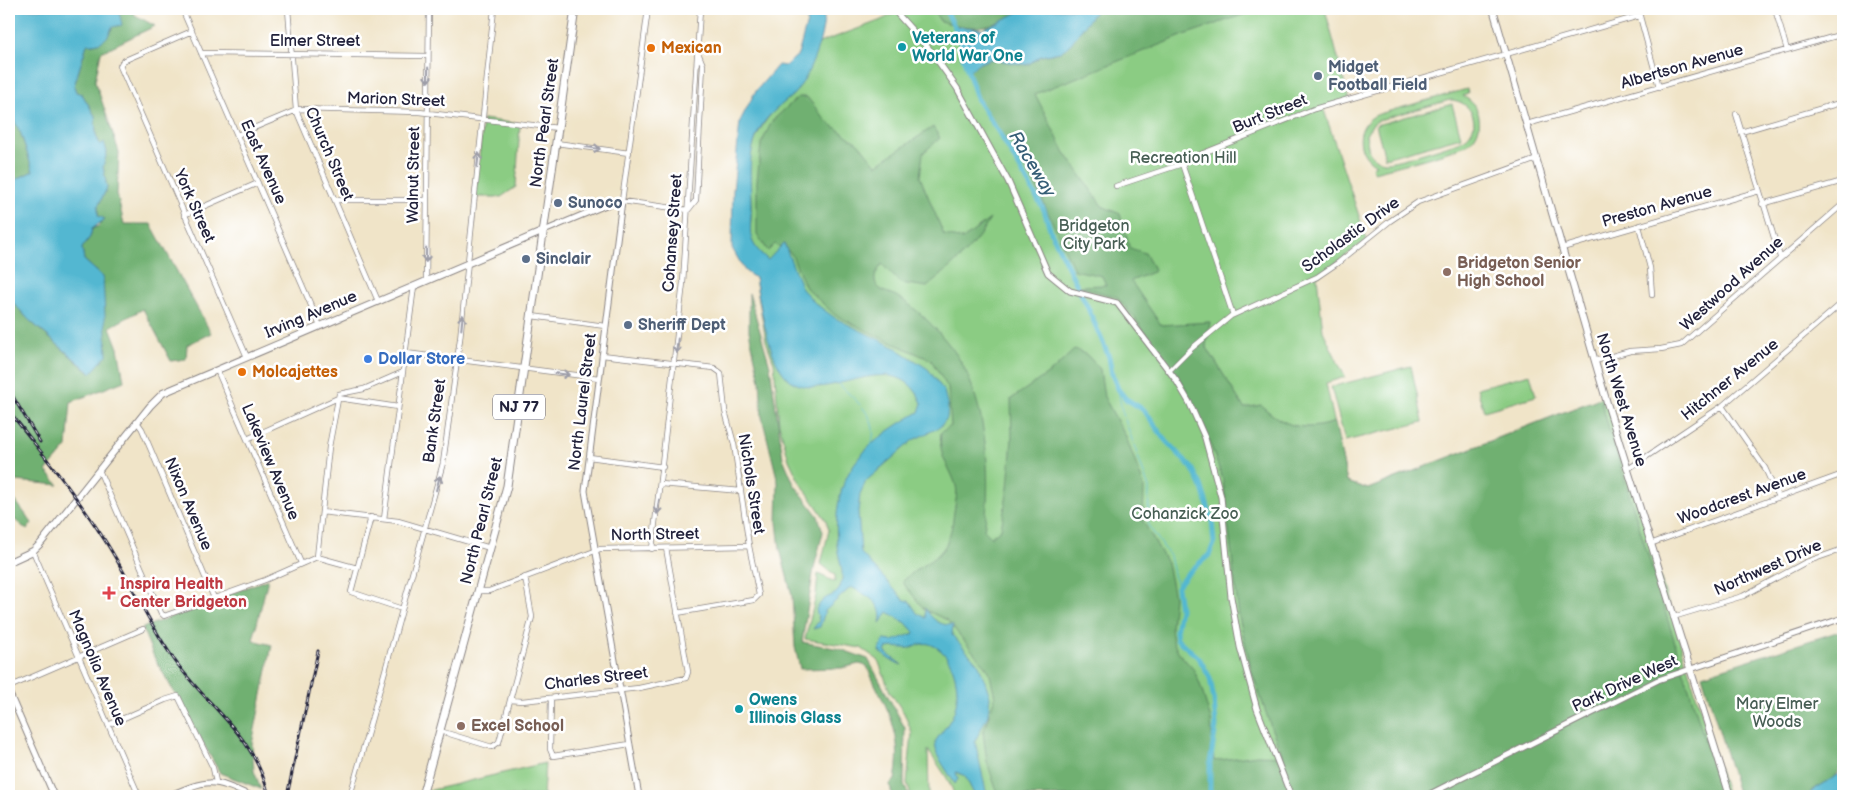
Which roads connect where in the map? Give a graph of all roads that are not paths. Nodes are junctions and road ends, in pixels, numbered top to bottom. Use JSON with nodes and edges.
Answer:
{"nodes":[{"id":1,"x":182,"y":9,"type":"edge"},
{"id":2,"x":288,"y":9,"type":"edge"},
{"id":3,"x":429,"y":9,"type":"edge"},
{"id":4,"x":494,"y":9,"type":"edge"},
{"id":5,"x":575,"y":9,"type":"edge"},
{"id":6,"x":648,"y":9,"type":"edge"},
{"id":7,"x":700,"y":9,"type":"edge"},
{"id":8,"x":893,"y":9,"type":"edge"},
{"id":9,"x":1493,"y":9,"type":"edge"},
{"id":10,"x":1638,"y":9,"type":"edge"},
{"id":11,"x":1776,"y":9,"type":"edge"},
{"id":12,"x":1639,"y":16,"type":"junction"},
{"id":13,"x":192,"y":31,"type":"junction"},
{"id":14,"x":1843,"y":34,"type":"edge"},
{"id":15,"x":1787,"y":50,"type":"junction"},
{"id":16,"x":201,"y":53,"type":"junction"},
{"id":17,"x":291,"y":53,"type":"junction"},
{"id":18,"x":1506,"y":54,"type":"junction"},
{"id":19,"x":428,"y":56,"type":"junction"},
{"id":20,"x":1659,"y":87,"type":"junction"},
{"id":21,"x":1843,"y":102,"type":"edge"},
{"id":22,"x":296,"y":110,"type":"junction"},
{"id":23,"x":428,"y":112,"type":"junction"},
{"id":24,"x":1736,"y":114,"type":"dead end"},
{"id":25,"x":482,"y":119,"type":"junction"},
{"id":26,"x":1527,"y":124,"type":"junction"},
{"id":27,"x":558,"y":128,"type":"junction"},
{"id":28,"x":1741,"y":132,"type":"junction"},
{"id":29,"x":237,"y":135,"type":"junction"},
{"id":30,"x":556,"y":143,"type":"junction"},
{"id":31,"x":629,"y":153,"type":"junction"},
{"id":32,"x":1536,"y":159,"type":"junction"},
{"id":33,"x":1182,"y":164,"type":"junction"},
{"id":34,"x":1843,"y":181,"type":"edge"},
{"id":35,"x":258,"y":183,"type":"junction"},
{"id":36,"x":1116,"y":186,"type":"dead end"},
{"id":37,"x":1759,"y":191,"type":"junction"},
{"id":38,"x":334,"y":200,"type":"junction"},
{"id":39,"x":426,"y":200,"type":"junction"},
{"id":40,"x":622,"y":201,"type":"junction"},
{"id":41,"x":1762,"y":204,"type":"junction"},
{"id":42,"x":1843,"y":204,"type":"edge"},
{"id":43,"x":688,"y":210,"type":"junction"},
{"id":44,"x":184,"y":215,"type":"junction"},
{"id":45,"x":1639,"y":226,"type":"junction"},
{"id":46,"x":544,"y":231,"type":"junction"},
{"id":47,"x":1562,"y":248,"type":"junction"},
{"id":48,"x":1780,"y":258,"type":"junction"},
{"id":49,"x":468,"y":263,"type":"junction"},
{"id":50,"x":426,"y":281,"type":"junction"},
{"id":51,"x":414,"y":286,"type":"junction"},
{"id":52,"x":1652,"y":295,"type":"dead end"},
{"id":53,"x":378,"y":301,"type":"junction"},
{"id":54,"x":1843,"y":302,"type":"edge"},
{"id":55,"x":1233,"y":315,"type":"junction"},
{"id":56,"x":532,"y":316,"type":"junction"},
{"id":57,"x":320,"y":326,"type":"junction"},
{"id":58,"x":605,"y":326,"type":"junction"},
{"id":59,"x":406,"y":353,"type":"junction"},
{"id":60,"x":602,"y":355,"type":"junction"},
{"id":61,"x":247,"y":357,"type":"junction"},
{"id":62,"x":457,"y":360,"type":"junction"},
{"id":63,"x":1595,"y":361,"type":"junction"},
{"id":64,"x":675,"y":363,"type":"junction"},
{"id":65,"x":525,"y":369,"type":"junction"},
{"id":66,"x":217,"y":370,"type":"junction"},
{"id":67,"x":1169,"y":371,"type":"junction"},
{"id":68,"x":404,"y":372,"type":"junction"},
{"id":69,"x":599,"y":378,"type":"junction"},
{"id":70,"x":338,"y":398,"type":"junction"},
{"id":71,"x":1722,"y":406,"type":"junction"},
{"id":72,"x":398,"y":407,"type":"junction"},
{"id":73,"x":137,"y":422,"type":"junction"},
{"id":74,"x":247,"y":439,"type":"junction"},
{"id":75,"x":588,"y":457,"type":"junction"},
{"id":76,"x":663,"y":467,"type":"junction"},
{"id":77,"x":1628,"y":469,"type":"junction"},
{"id":78,"x":99,"y":470,"type":"junction"},
{"id":79,"x":1843,"y":474,"type":"edge"},
{"id":80,"x":661,"y":484,"type":"junction"},
{"id":81,"x":740,"y":491,"type":"junction"},
{"id":82,"x":1778,"y":498,"type":"junction"},
{"id":83,"x":322,"y":512,"type":"junction"},
{"id":84,"x":371,"y":517,"type":"junction"},
{"id":85,"x":384,"y":519,"type":"junction"},
{"id":86,"x":424,"y":530,"type":"junction"},
{"id":87,"x":1650,"y":544,"type":"junction"},
{"id":88,"x":749,"y":546,"type":"junction"},
{"id":89,"x":490,"y":548,"type":"junction"},
{"id":90,"x":666,"y":548,"type":"junction"},
{"id":91,"x":652,"y":549,"type":"junction"},
{"id":92,"x":1843,"y":550,"type":"edge"},
{"id":93,"x":33,"y":551,"type":"junction"},
{"id":94,"x":595,"y":551,"type":"junction"},
{"id":95,"x":317,"y":557,"type":"junction"},
{"id":96,"x":9,"y":562,"type":"edge"},
{"id":97,"x":301,"y":563,"type":"junction"},
{"id":98,"x":357,"y":568,"type":"junction"},
{"id":99,"x":525,"y":577,"type":"junction"},
{"id":100,"x":478,"y":591,"type":"junction"},
{"id":101,"x":214,"y":598,"type":"junction"},
{"id":102,"x":402,"y":609,"type":"junction"},
{"id":103,"x":677,"y":613,"type":"junction"},
{"id":104,"x":1673,"y":617,"type":"junction"},
{"id":105,"x":1843,"y":618,"type":"edge"},
{"id":106,"x":142,"y":629,"type":"dead end"},
{"id":107,"x":79,"y":657,"type":"junction"},
{"id":108,"x":1689,"y":668,"type":"junction"},
{"id":109,"x":9,"y":687,"type":"edge"},
{"id":110,"x":620,"y":690,"type":"junction"},
{"id":111,"x":9,"y":692,"type":"edge"},
{"id":112,"x":551,"y":698,"type":"junction"},
{"id":113,"x":510,"y":700,"type":"junction"},
{"id":114,"x":108,"y":725,"type":"junction"},
{"id":115,"x":440,"y":731,"type":"junction"},
{"id":116,"x":630,"y":744,"type":"junction"},
{"id":117,"x":216,"y":782,"type":"junction"},
{"id":118,"x":54,"y":796,"type":"edge"},
{"id":119,"x":139,"y":796,"type":"edge"},
{"id":120,"x":168,"y":796,"type":"edge"},
{"id":121,"x":251,"y":796,"type":"edge"},
{"id":122,"x":350,"y":796,"type":"edge"},
{"id":123,"x":422,"y":796,"type":"edge"},
{"id":124,"x":639,"y":796,"type":"edge"},
{"id":125,"x":1291,"y":796,"type":"edge"},
{"id":126,"x":1426,"y":796,"type":"edge"},
{"id":127,"x":1730,"y":796,"type":"edge"}],
"edges":[{"from":1,"to":13,"type":"street","name":"East Avenue"},
{"from":2,"to":17,"type":"street","name":"Church Street"},
{"from":3,"to":19,"type":"street","name":"Walnut Street"},
{"from":4,"to":25,"type":"street","name":"Bank Street"},
{"from":5,"to":27,"type":"main road","name":"North Pearl Street","number":"NJ 77"},
{"from":6,"to":31,"type":"street","name":"North Laurel Street"},
{"from":7,"to":43,"type":"street","name":"Cohansey Street"},
{"from":8,"to":67,"type":"street"},
{"from":9,"to":18,"type":"main road","name":"North West Avenue"},
{"from":10,"to":12,"type":"street"},
{"from":11,"to":15,"type":"street"},
{"from":12,"to":18,"type":"street","name":"Burt Street"},
{"from":12,"to":20,"type":"street"},
{"from":13,"to":16,"type":"street","name":"East Avenue"},
{"from":13,"to":44,"type":"street","name":"York Street"},
{"from":14,"to":15,"type":"street","name":"Albertson Avenue"},
{"from":15,"to":20,"type":"street","name":"Albertson Avenue"},
{"from":16,"to":17,"type":"street","name":"Elmer Street"},
{"from":16,"to":29,"type":"street","name":"East Avenue"},
{"from":17,"to":19,"type":"street","name":"Elmer Street"},
{"from":17,"to":22,"type":"street","name":"Church Street"},
{"from":18,"to":26,"type":"main road","name":"North West Avenue"},
{"from":18,"to":33,"type":"street","name":"Burt Street"},
{"from":19,"to":23,"type":"street","name":"Walnut Street","one_way":true},
{"from":20,"to":26,"type":"street","name":"Albertson Avenue"},
{"from":21,"to":28,"type":"street"},
{"from":22,"to":23,"type":"street","name":"Marion Street"},
{"from":22,"to":29,"type":"street","name":"Marion Street"},
{"from":22,"to":38,"type":"street","name":"Church Street"},
{"from":23,"to":25,"type":"street","name":"Marion Street"},
{"from":23,"to":39,"type":"street","name":"Walnut Street"},
{"from":24,"to":28,"type":"street"},
{"from":25,"to":27,"type":"street","name":"Marion Street"},
{"from":49,"to":25,"type":"street","name":"Bank Street","one_way":true},
{"from":26,"to":32,"type":"main road","name":"North West Avenue"},
{"from":27,"to":30,"type":"main road","name":"North Pearl Street","number":"NJ 77"},
{"from":28,"to":37,"type":"street"},
{"from":29,"to":35,"type":"street","name":"East Avenue"},
{"from":30,"to":31,"type":"street","one_way":true},
{"from":30,"to":46,"type":"main road","name":"North Pearl Street","number":"NJ 77"},
{"from":31,"to":40,"type":"street","name":"North Laurel Street"},
{"from":32,"to":47,"type":"main road","name":"North West Avenue"},
{"from":32,"to":55,"type":"street","name":"Scholastic Drive"},
{"from":33,"to":36,"type":"street","name":"Burt Street"},
{"from":33,"to":55,"type":"street"},
{"from":34,"to":41,"type":"street"},
{"from":35,"to":44,"type":"street"},
{"from":35,"to":57,"type":"street","name":"East Avenue"},
{"from":37,"to":41,"type":"street"},
{"from":37,"to":45,"type":"street","name":"Preston Avenue"},
{"from":38,"to":39,"type":"street"},
{"from":38,"to":53,"type":"street","name":"Church Street"},
{"from":39,"to":50,"type":"street","name":"Walnut Street","one_way":true},
{"from":40,"to":43,"type":"street","name":"Irving Avenue"},
{"from":40,"to":46,"type":"street","name":"Irving Avenue"},
{"from":40,"to":58,"type":"street","name":"North Laurel Street"},
{"from":41,"to":48,"type":"street"},
{"from":42,"to":48,"type":"street","name":"Westwood Avenue"},
{"from":43,"to":64,"type":"street","name":"Cohansey Street","one_way":true},
{"from":44,"to":61,"type":"street","name":"York Street"},
{"from":45,"to":47,"type":"street","name":"Preston Avenue"},
{"from":45,"to":52,"type":"street"},
{"from":46,"to":49,"type":"main road","name":"Irving Avenue"},
{"from":46,"to":56,"type":"main road","name":"North Pearl Street","number":"NJ 77"},
{"from":47,"to":63,"type":"main road","name":"North West Avenue"},
{"from":48,"to":63,"type":"street","name":"Westwood Avenue"},
{"from":49,"to":50,"type":"main road","name":"Irving Avenue"},
{"from":62,"to":49,"type":"street","name":"Bank Street","one_way":true},
{"from":50,"to":51,"type":"main road","name":"Irving Avenue"},
{"from":51,"to":53,"type":"main road","name":"Irving Avenue"},
{"from":51,"to":59,"type":"street"},
{"from":53,"to":57,"type":"main road","name":"Irving Avenue"},
{"from":54,"to":71,"type":"street","name":"Hitchner Avenue"},
{"from":55,"to":67,"type":"street","name":"Scholastic Drive"},
{"from":56,"to":58,"type":"street"},
{"from":56,"to":65,"type":"main road","name":"North Pearl Street","number":"NJ 77"},
{"from":57,"to":61,"type":"main road","name":"Irving Avenue"},
{"from":58,"to":60,"type":"street","name":"North Laurel Street"},
{"from":59,"to":62,"type":"street"},
{"from":59,"to":68,"type":"street"},
{"from":60,"to":64,"type":"street"},
{"from":60,"to":69,"type":"street","name":"North Laurel Street"},
{"from":61,"to":66,"type":"main road","name":"Irving Avenue"},
{"from":62,"to":65,"type":"street"},
{"from":86,"to":62,"type":"street","name":"Bank Street","one_way":true},
{"from":63,"to":77,"type":"main road","name":"North West Avenue"},
{"from":64,"to":76,"type":"street","name":"Cohansey Street"},
{"from":64,"to":81,"type":"street","name":"Nichols Street"},
{"from":65,"to":69,"type":"street","one_way":true},
{"from":65,"to":89,"type":"main road","name":"North Pearl Street","number":"NJ 77"},
{"from":66,"to":73,"type":"main road","name":"Irving Avenue"},
{"from":66,"to":74,"type":"street","name":"Lakeview Avenue"},
{"from":67,"to":125,"type":"street"},
{"from":68,"to":70,"type":"street"},
{"from":68,"to":72,"type":"street"},
{"from":69,"to":75,"type":"street","name":"North Laurel Street"},
{"from":70,"to":72,"type":"street"},
{"from":70,"to":74,"type":"street"},
{"from":70,"to":83,"type":"street"},
{"from":71,"to":77,"type":"street","name":"Hitchner Avenue"},
{"from":71,"to":82,"type":"street"},
{"from":72,"to":85,"type":"street"},
{"from":73,"to":78,"type":"main road","name":"Irving Avenue"},
{"from":73,"to":101,"type":"street","name":"Nixon Avenue"},
{"from":74,"to":97,"type":"street","name":"Lakeview Avenue"},
{"from":75,"to":76,"type":"street"},
{"from":75,"to":94,"type":"street","name":"North Laurel Street"},
{"from":76,"to":80,"type":"street","name":"Cohansey Street"},
{"from":77,"to":87,"type":"main road","name":"North West Avenue"},
{"from":78,"to":93,"type":"main road","name":"Irving Avenue"},
{"from":78,"to":101,"type":"street"},
{"from":79,"to":82,"type":"street","name":"Woodcrest Avenue"},
{"from":80,"to":81,"type":"street"},
{"from":80,"to":91,"type":"street","name":"Cohansey Street","one_way":true},
{"from":81,"to":88,"type":"street","name":"Nichols Street"},
{"from":82,"to":87,"type":"street","name":"Woodcrest Avenue"},
{"from":83,"to":84,"type":"street"},
{"from":83,"to":95,"type":"street"},
{"from":84,"to":85,"type":"street"},
{"from":84,"to":98,"type":"street"},
{"from":85,"to":86,"type":"street"},
{"from":86,"to":89,"type":"street"},
{"from":86,"to":102,"type":"street","name":"Bank Street"},
{"from":87,"to":104,"type":"main road","name":"North West Avenue"},
{"from":88,"to":90,"type":"street","name":"North Street"},
{"from":88,"to":103,"type":"street","name":"Nichols Street"},
{"from":89,"to":100,"type":"main road","name":"North Pearl Street","number":"NJ 77"},
{"from":90,"to":91,"type":"street","name":"North Street"},
{"from":90,"to":103,"type":"street"},
{"from":91,"to":94,"type":"street","name":"North Street"},
{"from":92,"to":104,"type":"street","name":"Northwest Drive"},
{"from":93,"to":96,"type":"main road","name":"Irving Avenue"},
{"from":93,"to":107,"type":"street","name":"Magnolia Avenue"},
{"from":94,"to":99,"type":"street","name":"North Street"},
{"from":94,"to":110,"type":"street","name":"North Laurel Street"},
{"from":95,"to":97,"type":"street"},
{"from":95,"to":98,"type":"street"},
{"from":97,"to":101,"type":"street"},
{"from":98,"to":102,"type":"street"},
{"from":99,"to":100,"type":"street","name":"North Street"},
{"from":99,"to":113,"type":"street"},
{"from":100,"to":115,"type":"main road","name":"North Pearl Street","number":"NJ 77"},
{"from":102,"to":122,"type":"street","name":"Bank Street"},
{"from":103,"to":110,"type":"street","name":"Charles Street"},
{"from":104,"to":108,"type":"main road","name":"North West Avenue"},
{"from":105,"to":108,"type":"street","name":"Park Drive West"},
{"from":106,"to":107,"type":"street"},
{"from":107,"to":109,"type":"street"},
{"from":107,"to":114,"type":"street","name":"Magnolia Avenue"},
{"from":108,"to":126,"type":"street","name":"Park Drive West"},
{"from":108,"to":127,"type":"main road","name":"North West Avenue"},
{"from":110,"to":112,"type":"street","name":"Charles Street"},
{"from":110,"to":116,"type":"street","name":"North Laurel Street"},
{"from":111,"to":118,"type":"street"},
{"from":112,"to":113,"type":"street","name":"Charles Street"},
{"from":112,"to":116,"type":"street"},
{"from":113,"to":115,"type":"street"},
{"from":114,"to":117,"type":"street"},
{"from":114,"to":119,"type":"street","name":"Magnolia Avenue"},
{"from":115,"to":123,"type":"main road","name":"North Pearl Street","number":"NJ 77"},
{"from":116,"to":124,"type":"street","name":"North Laurel Street"},
{"from":117,"to":120,"type":"street"},
{"from":117,"to":121,"type":"street"}]}
